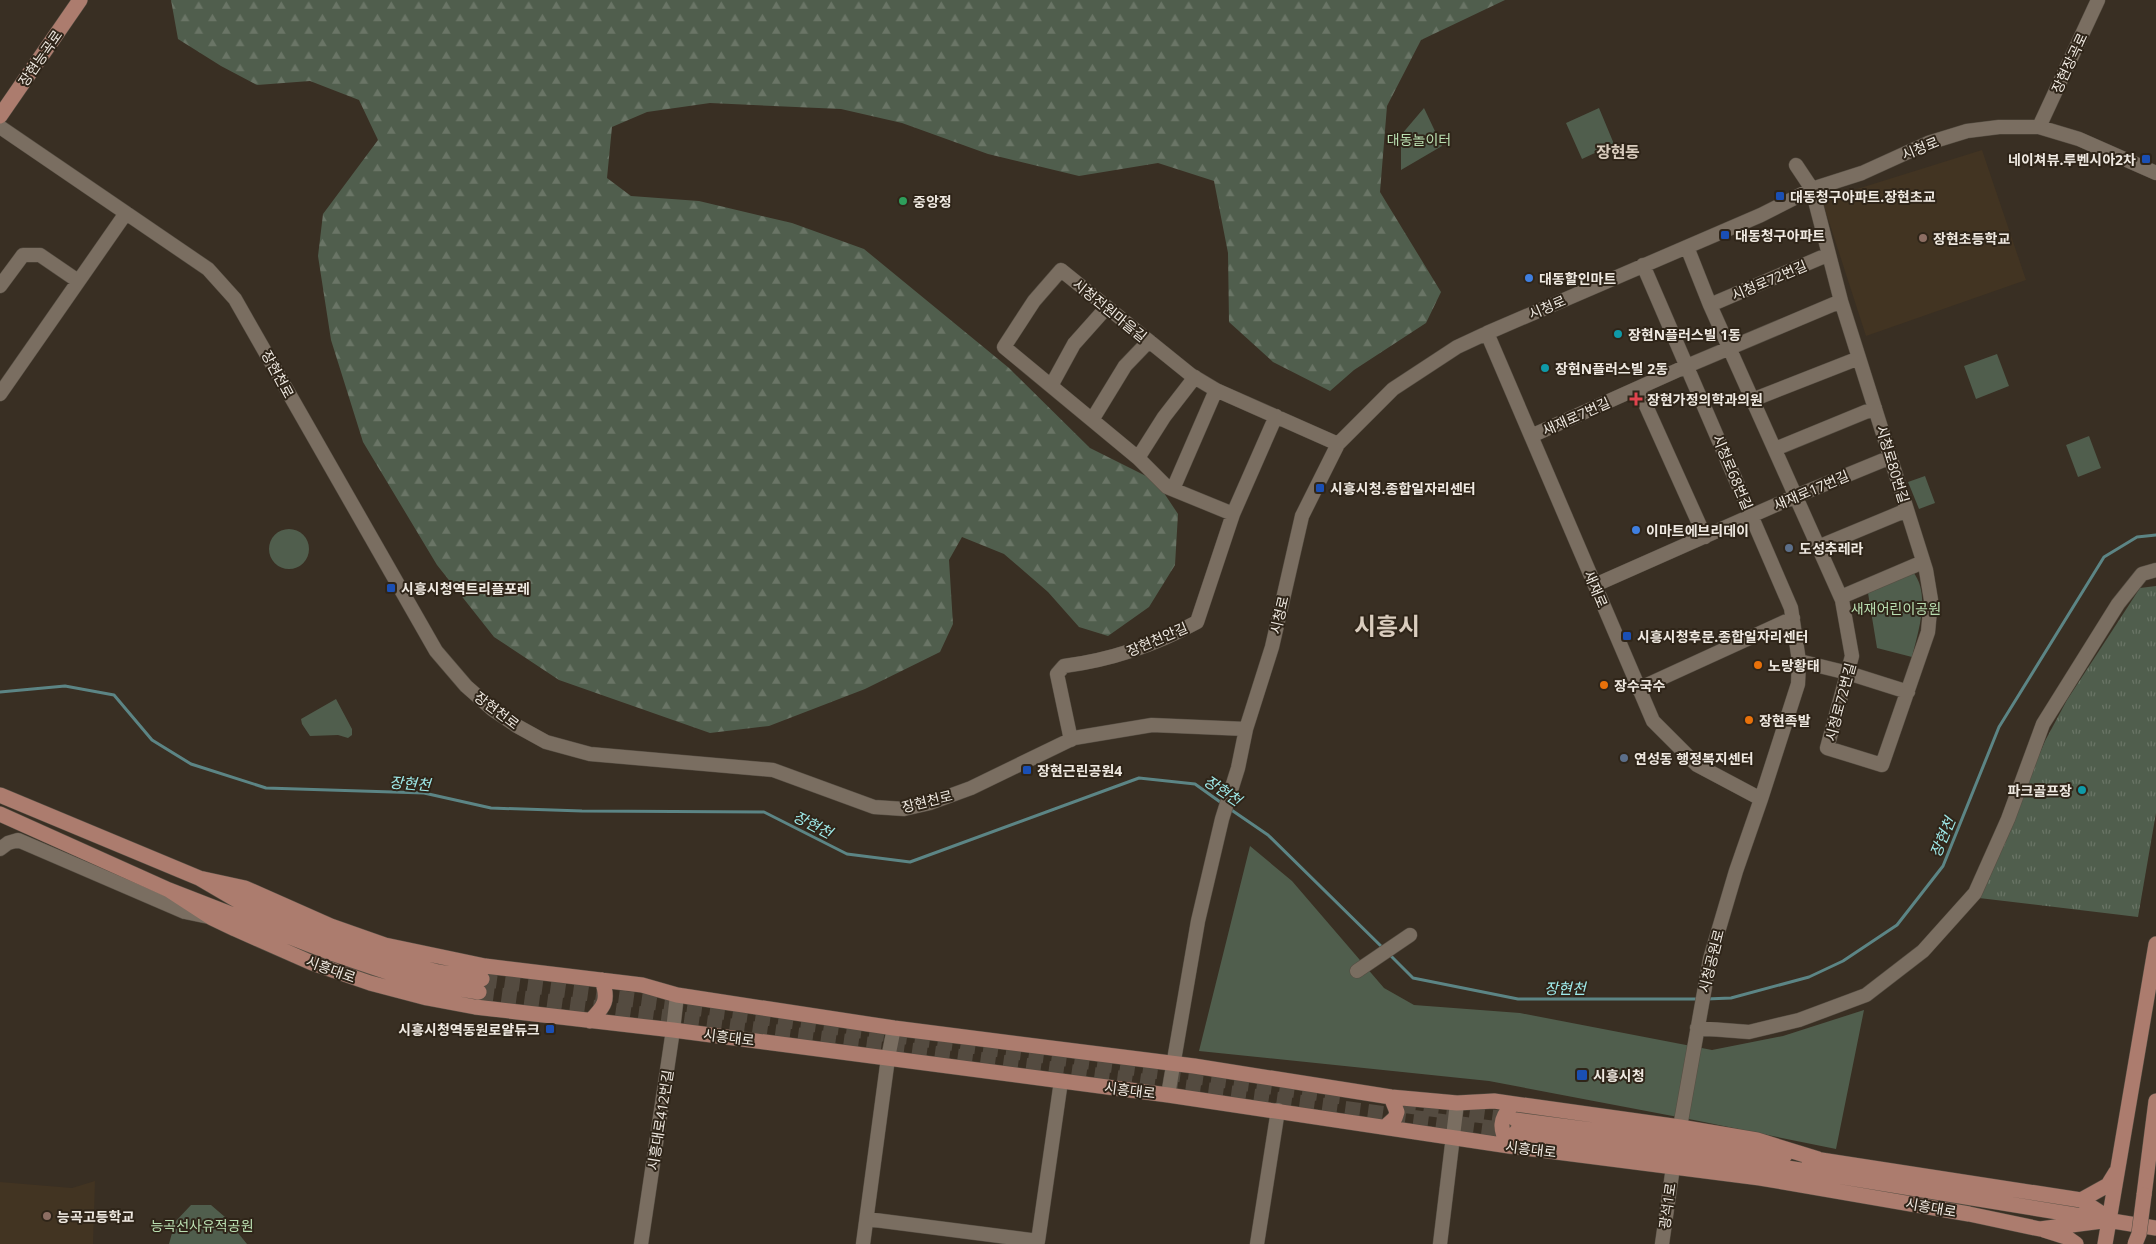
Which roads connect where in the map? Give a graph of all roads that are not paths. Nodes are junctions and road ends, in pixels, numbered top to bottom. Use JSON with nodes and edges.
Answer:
{"nodes":[{"id":1,"x":80,"y":0,"type":"edge"},
{"id":2,"x":2098,"y":0,"type":"edge"},
{"id":3,"x":0,"y":116,"type":"edge"},
{"id":4,"x":0,"y":127,"type":"edge"},
{"id":5,"x":2039,"y":127,"type":"junction"},
{"id":6,"x":1796,"y":165,"type":"dead end"},
{"id":7,"x":2156,"y":173,"type":"edge"},
{"id":8,"x":1812,"y":189,"type":"junction"},
{"id":9,"x":126,"y":213,"type":"junction"},
{"id":10,"x":1687,"y":247,"type":"junction"},
{"id":11,"x":1828,"y":255,"type":"junction"},
{"id":12,"x":1643,"y":265,"type":"junction"},
{"id":13,"x":78,"y":282,"type":"junction"},
{"id":14,"x":0,"y":286,"type":"edge"},
{"id":15,"x":1841,"y":301,"type":"junction"},
{"id":16,"x":1710,"y":306,"type":"junction"},
{"id":17,"x":1107,"y":307,"type":"junction"},
{"id":18,"x":1487,"y":333,"type":"junction"},
{"id":19,"x":1149,"y":341,"type":"junction"},
{"id":20,"x":1729,"y":349,"type":"junction"},
{"id":21,"x":1859,"y":358,"type":"junction"},
{"id":22,"x":1687,"y":366,"type":"junction"},
{"id":23,"x":5,"y":375,"type":"edge"},
{"id":24,"x":1196,"y":377,"type":"junction"},
{"id":25,"x":1051,"y":386,"type":"junction"},
{"id":26,"x":1638,"y":388,"type":"junction"},
{"id":27,"x":1216,"y":390,"type":"junction"},
{"id":28,"x":0,"y":394,"type":"edge"},
{"id":29,"x":1752,"y":400,"type":"junction"},
{"id":30,"x":1875,"y":408,"type":"junction"},
{"id":31,"x":1276,"y":416,"type":"junction"},
{"id":32,"x":1092,"y":420,"type":"junction"},
{"id":33,"x":1531,"y":436,"type":"junction"},
{"id":34,"x":1338,"y":444,"type":"junction"},
{"id":35,"x":1775,"y":449,"type":"junction"},
{"id":36,"x":1890,"y":457,"type":"junction"},
{"id":37,"x":1138,"y":458,"type":"junction"},
{"id":38,"x":1173,"y":489,"type":"junction"},
{"id":39,"x":1796,"y":496,"type":"junction"},
{"id":40,"x":1907,"y":510,"type":"junction"},
{"id":41,"x":1233,"y":514,"type":"junction"},
{"id":42,"x":1752,"y":516,"type":"junction"},
{"id":43,"x":1705,"y":537,"type":"junction"},
{"id":44,"x":1818,"y":547,"type":"junction"},
{"id":45,"x":1923,"y":562,"type":"junction"},
{"id":46,"x":2156,"y":570,"type":"edge"},
{"id":47,"x":1595,"y":585,"type":"junction"},
{"id":48,"x":1841,"y":597,"type":"junction"},
{"id":49,"x":1793,"y":618,"type":"junction"},
{"id":50,"x":1800,"y":661,"type":"junction"},
{"id":51,"x":1848,"y":672,"type":"junction"},
{"id":52,"x":1638,"y":689,"type":"junction"},
{"id":53,"x":1908,"y":692,"type":"junction"},
{"id":54,"x":1246,"y":729,"type":"junction"},
{"id":55,"x":1070,"y":740,"type":"junction"},
{"id":56,"x":1882,"y":765,"type":"joint"},
{"id":57,"x":0,"y":790,"type":"edge"},
{"id":58,"x":0,"y":795,"type":"edge"},
{"id":59,"x":1762,"y":800,"type":"junction"},
{"id":60,"x":28,"y":805,"type":"junction"},
{"id":61,"x":0,"y":814,"type":"edge"},
{"id":62,"x":0,"y":823,"type":"edge"},
{"id":63,"x":40,"y":833,"type":"junction"},
{"id":64,"x":0,"y":849,"type":"edge"},
{"id":65,"x":199,"y":878,"type":"junction"},
{"id":66,"x":169,"y":890,"type":"junction"},
{"id":67,"x":212,"y":918,"type":"junction"},
{"id":68,"x":1410,"y":935,"type":"dead end"},
{"id":69,"x":2156,"y":944,"type":"edge"},
{"id":70,"x":1357,"y":971,"type":"dead end"},
{"id":71,"x":602,"y":980,"type":"junction"},
{"id":72,"x":677,"y":995,"type":"junction"},
{"id":73,"x":590,"y":1021,"type":"junction"},
{"id":74,"x":1698,"y":1023,"type":"junction"},
{"id":75,"x":894,"y":1028,"type":"junction"},
{"id":76,"x":673,"y":1030,"type":"junction"},
{"id":77,"x":888,"y":1058,"type":"junction"},
{"id":78,"x":1173,"y":1063,"type":"junction"},
{"id":79,"x":1061,"y":1081,"type":"junction"},
{"id":80,"x":1168,"y":1095,"type":"junction"},
{"id":81,"x":1392,"y":1097,"type":"junction"},
{"id":82,"x":2156,"y":1102,"type":"edge"},
{"id":83,"x":1457,"y":1103,"type":"junction"},
{"id":84,"x":1513,"y":1104,"type":"junction"},
{"id":85,"x":1278,"y":1110,"type":"junction"},
{"id":86,"x":1385,"y":1127,"type":"junction"},
{"id":87,"x":1680,"y":1127,"type":"junction"},
{"id":88,"x":1452,"y":1138,"type":"junction"},
{"id":89,"x":1510,"y":1146,"type":"junction"},
{"id":90,"x":1818,"y":1158,"type":"junction"},
{"id":91,"x":1673,"y":1167,"type":"junction"},
{"id":92,"x":2118,"y":1169,"type":"junction"},
{"id":93,"x":2081,"y":1200,"type":"junction"},
{"id":94,"x":866,"y":1219,"type":"junction"},
{"id":95,"x":2110,"y":1220,"type":"junction"},
{"id":96,"x":2156,"y":1228,"type":"edge"},
{"id":97,"x":2040,"y":1229,"type":"junction"},
{"id":98,"x":1038,"y":1243,"type":"edge"},
{"id":99,"x":641,"y":1244,"type":"edge"},
{"id":100,"x":863,"y":1244,"type":"edge"},
{"id":101,"x":1257,"y":1244,"type":"edge"},
{"id":102,"x":1440,"y":1244,"type":"edge"},
{"id":103,"x":1662,"y":1244,"type":"edge"},
{"id":104,"x":2076,"y":1244,"type":"edge"},
{"id":105,"x":2105,"y":1244,"type":"edge"},
{"id":106,"x":2135,"y":1244,"type":"edge"}],
"edges":[{"from":1,"to":3,"type":"main road","name":"장현능곡로"},
{"from":2,"to":5,"type":"street","name":"장현장곡로"},
{"from":4,"to":9,"type":"street","name":"장현천로"},
{"from":5,"to":7,"type":"street","name":"시청로"},
{"from":5,"to":8,"type":"street","name":"시청로"},
{"from":6,"to":8,"type":"street","name":"시청로80번길"},
{"from":8,"to":10,"type":"street","name":"시청로"},
{"from":8,"to":11,"type":"street","name":"시청로80번길"},
{"from":9,"to":13,"type":"street"},
{"from":9,"to":55,"type":"street","name":"장현천로"},
{"from":10,"to":12,"type":"street","name":"시청로"},
{"from":10,"to":16,"type":"street","name":"시청로72번길"},
{"from":11,"to":15,"type":"street","name":"시청로80번길"},
{"from":11,"to":16,"type":"street","name":"시청로72번길"},
{"from":12,"to":18,"type":"street","name":"시청로"},
{"from":12,"to":22,"type":"street","name":"시청로68번길"},
{"from":13,"to":14,"type":"street"},
{"from":13,"to":23,"type":"street"},
{"from":15,"to":20,"type":"street","name":"새재로7번길"},
{"from":15,"to":21,"type":"street","name":"시청로80번길"},
{"from":16,"to":20,"type":"street","name":"시청로72번길"},
{"from":17,"to":19,"type":"street","name":"시청전원마을길"},
{"from":17,"to":25,"type":"street"},
{"from":17,"to":25,"type":"street","name":"시청전원마을길"},
{"from":18,"to":33,"type":"street","name":"새재로"},
{"from":18,"to":34,"type":"street","name":"시청로"},
{"from":19,"to":24,"type":"street","name":"시청전원마을길"},
{"from":19,"to":32,"type":"street"},
{"from":20,"to":22,"type":"street","name":"새재로7번길"},
{"from":20,"to":29,"type":"street","name":"시청로72번길"},
{"from":21,"to":29,"type":"street"},
{"from":21,"to":30,"type":"street","name":"시청로80번길"},
{"from":22,"to":26,"type":"street","name":"새재로7번길"},
{"from":22,"to":42,"type":"street","name":"시청로68번길"},
{"from":23,"to":28,"type":"street"},
{"from":24,"to":27,"type":"street","name":"시청전원마을길"},
{"from":24,"to":37,"type":"street"},
{"from":25,"to":32,"type":"street","name":"시청전원마을길"},
{"from":26,"to":33,"type":"street","name":"새재로7번길"},
{"from":26,"to":43,"type":"street"},
{"from":27,"to":31,"type":"street","name":"시청전원마을길"},
{"from":27,"to":38,"type":"street"},
{"from":29,"to":35,"type":"street","name":"시청로72번길"},
{"from":30,"to":35,"type":"street"},
{"from":30,"to":36,"type":"street","name":"시청로80번길"},
{"from":31,"to":34,"type":"street","name":"시청전원마을길"},
{"from":31,"to":41,"type":"street","name":"장현천안길"},
{"from":32,"to":37,"type":"street","name":"시청전원마을길"},
{"from":33,"to":47,"type":"street","name":"새재로"},
{"from":34,"to":54,"type":"street","name":"시청로"},
{"from":35,"to":39,"type":"street","name":"시청로72번길"},
{"from":36,"to":39,"type":"street","name":"새재로17번길"},
{"from":36,"to":40,"type":"street","name":"시청로80번길"},
{"from":37,"to":38,"type":"street","name":"시청전원마을길"},
{"from":38,"to":41,"type":"street","name":"시청전원마을길"},
{"from":39,"to":42,"type":"street","name":"새재로17번길"},
{"from":39,"to":44,"type":"street","name":"시청로72번길"},
{"from":40,"to":44,"type":"street"},
{"from":40,"to":45,"type":"street","name":"시청로80번길"},
{"from":41,"to":55,"type":"street","name":"장현천안길"},
{"from":42,"to":43,"type":"street","name":"새재로17번길"},
{"from":42,"to":49,"type":"street","name":"시청로68번길"},
{"from":43,"to":47,"type":"street","name":"새재로17번길"},
{"from":44,"to":48,"type":"street","name":"시청로72번길"},
{"from":45,"to":48,"type":"street"},
{"from":45,"to":53,"type":"street","name":"시청로80번길"},
{"from":46,"to":74,"type":"street"},
{"from":47,"to":52,"type":"street","name":"새재로"},
{"from":48,"to":51,"type":"street","name":"시청로72번길"},
{"from":49,"to":50,"type":"street","name":"시청로68번길"},
{"from":49,"to":52,"type":"street"},
{"from":50,"to":51,"type":"street"},
{"from":50,"to":59,"type":"street","name":"시청로68번길"},
{"from":51,"to":53,"type":"street"},
{"from":51,"to":56,"type":"street","name":"시청로72번길"},
{"from":52,"to":59,"type":"street","name":"새재로"},
{"from":53,"to":56,"type":"street","name":"시청로80번길"},
{"from":54,"to":55,"type":"street","name":"장현천로"},
{"from":54,"to":78,"type":"street","name":"시청로"},
{"from":57,"to":60,"type":"main road","name":"시흥대로"},
{"from":58,"to":60,"type":"main road","name":"시흥대로"},
{"from":59,"to":74,"type":"street","name":"시청공원로"},
{"from":60,"to":65,"type":"main road","name":"시흥대로"},
{"from":61,"to":63,"type":"main road","name":"시흥대로"},
{"from":62,"to":63,"type":"main road","name":"시흥대로"},
{"from":63,"to":66,"type":"main road","name":"시흥대로"},
{"from":64,"to":67,"type":"street"},
{"from":65,"to":66,"type":"main road","name":"시흥대로"},
{"from":65,"to":71,"type":"main road","name":"시흥대로"},
{"from":66,"to":67,"type":"main road","name":"시흥대로"},
{"from":67,"to":73,"type":"main road","name":"시흥대로"},
{"from":68,"to":70,"type":"street"},
{"from":69,"to":92,"type":"main road"},
{"from":71,"to":72,"type":"main road","name":"시흥대로"},
{"from":71,"to":73,"type":"main road"},
{"from":72,"to":75,"type":"main road","name":"시흥대로"},
{"from":72,"to":76,"type":"street","name":"시흥대로412번길"},
{"from":73,"to":76,"type":"main road","name":"시흥대로"},
{"from":74,"to":87,"type":"street","name":"시청공원로"},
{"from":75,"to":77,"type":"street"},
{"from":75,"to":78,"type":"main road","name":"시흥대로"},
{"from":76,"to":77,"type":"main road","name":"시흥대로"},
{"from":76,"to":99,"type":"street","name":"시흥대로412번길"},
{"from":77,"to":79,"type":"main road","name":"시흥대로"},
{"from":77,"to":94,"type":"street"},
{"from":78,"to":80,"type":"street","name":"시청로"},
{"from":78,"to":81,"type":"main road","name":"시흥대로"},
{"from":79,"to":80,"type":"main road","name":"시흥대로"},
{"from":79,"to":98,"type":"street"},
{"from":80,"to":85,"type":"main road","name":"시흥대로"},
{"from":81,"to":83,"type":"main road","name":"시흥대로"},
{"from":81,"to":86,"type":"main road"},
{"from":82,"to":106,"type":"main road","bridge":true},
{"from":83,"to":84,"type":"main road","name":"시흥대로"},
{"from":83,"to":88,"type":"street"},
{"from":84,"to":87,"type":"main road","name":"시흥대로"},
{"from":84,"to":89,"type":"main road"},
{"from":85,"to":86,"type":"main road","name":"시흥대로"},
{"from":85,"to":101,"type":"street"},
{"from":86,"to":88,"type":"main road","name":"시흥대로"},
{"from":87,"to":90,"type":"main road","name":"시흥대로"},
{"from":88,"to":89,"type":"main road","name":"시흥대로"},
{"from":88,"to":102,"type":"street"},
{"from":89,"to":91,"type":"main road","name":"시흥대로"},
{"from":90,"to":93,"type":"main road","name":"시흥대로"},
{"from":90,"to":95,"type":"main road","name":"시흥대로"},
{"from":91,"to":97,"type":"main road","name":"시흥대로"},
{"from":91,"to":103,"type":"street","name":"광석1로"},
{"from":92,"to":93,"type":"main road"},
{"from":92,"to":95,"type":"main road"},
{"from":93,"to":95,"type":"main road","name":"시흥대로"},
{"from":94,"to":98,"type":"street"},
{"from":94,"to":100,"type":"street"},
{"from":95,"to":96,"type":"main road","name":"시흥대로"},
{"from":95,"to":97,"type":"main road","name":"시흥대로"},
{"from":95,"to":105,"type":"main road"},
{"from":97,"to":104,"type":"main road"}]}
